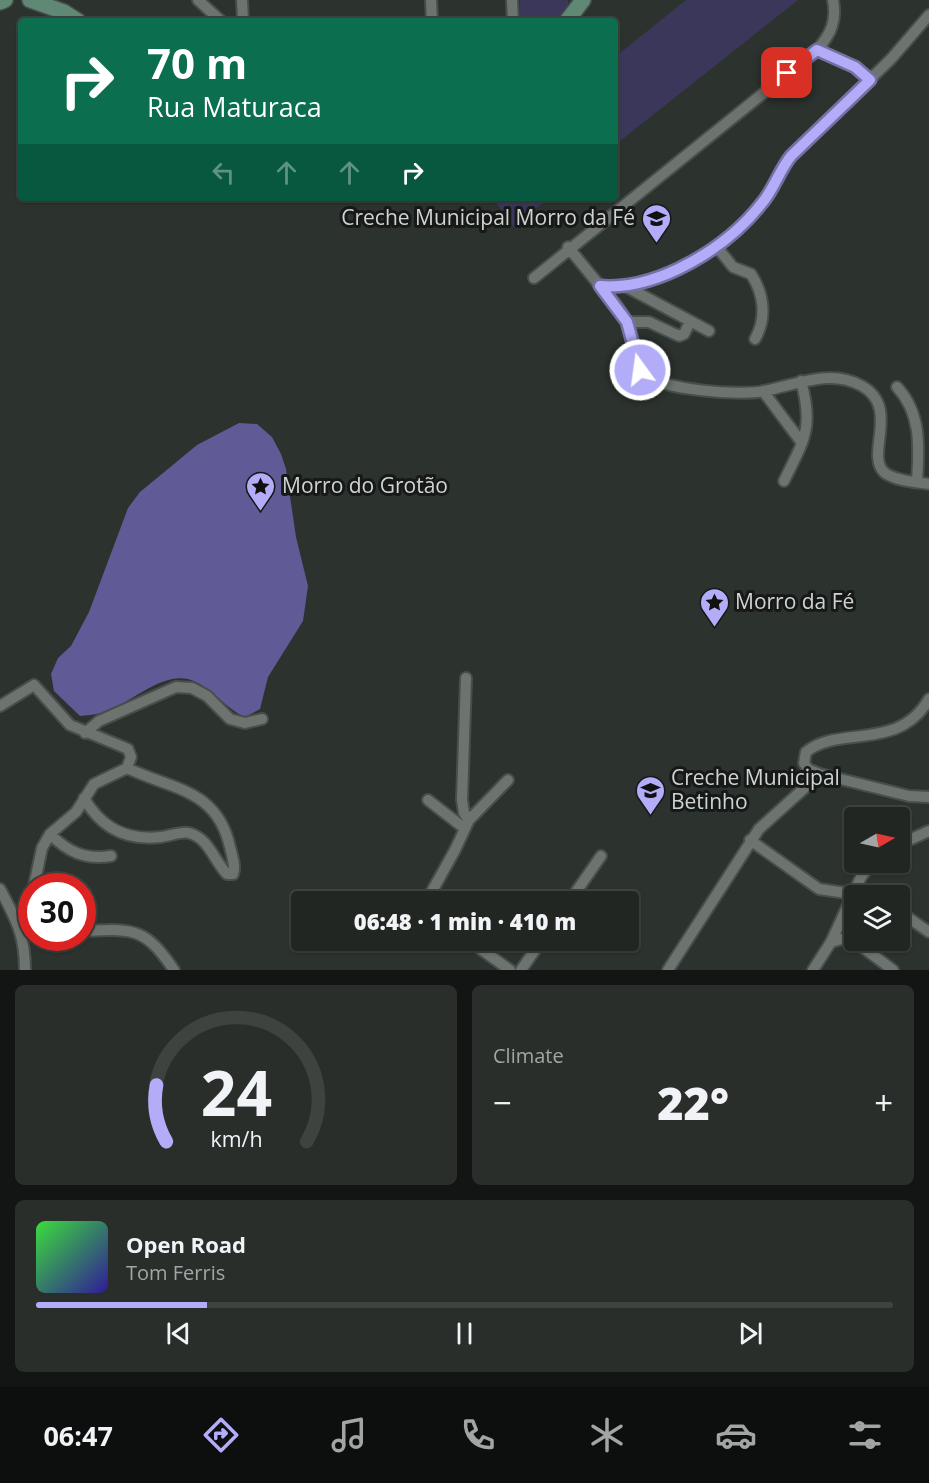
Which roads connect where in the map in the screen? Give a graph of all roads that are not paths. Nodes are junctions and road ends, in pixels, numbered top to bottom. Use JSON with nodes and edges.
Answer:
{"nodes":[{"id":1,"x":5,"y":0,"type":"edge"},
{"id":2,"x":30,"y":0,"type":"edge"},
{"id":3,"x":198,"y":0,"type":"edge"},
{"id":4,"x":242,"y":0,"type":"edge"},
{"id":5,"x":431,"y":0,"type":"edge"},
{"id":6,"x":512,"y":0,"type":"edge"},
{"id":7,"x":582,"y":0,"type":"edge"},
{"id":8,"x":833,"y":0,"type":"edge"},
{"id":9,"x":0,"y":2,"type":"edge"},
{"id":10,"x":929,"y":15,"type":"edge"},
{"id":11,"x":73,"y":18,"type":"edge"},
{"id":12,"x":218,"y":18,"type":"edge"},
{"id":13,"x":243,"y":18,"type":"edge"},
{"id":14,"x":432,"y":18,"type":"edge"},
{"id":15,"x":513,"y":18,"type":"edge"},
{"id":16,"x":569,"y":18,"type":"edge"},
{"id":17,"x":817,"y":50,"type":"junction"},
{"id":18,"x":870,"y":80,"type":"junction"},
{"id":19,"x":568,"y":247,"type":"junction"},
{"id":20,"x":717,"y":247,"type":"junction"},
{"id":21,"x":534,"y":278,"type":"dead end"},
{"id":22,"x":623,"y":285,"type":"junction"},
{"id":23,"x":600,"y":286,"type":"junction"},
{"id":24,"x":627,"y":322,"type":"junction"},
{"id":25,"x":690,"y":322,"type":"junction"},
{"id":26,"x":709,"y":331,"type":"dead end"},
{"id":27,"x":755,"y":339,"type":"dead end"},
{"id":28,"x":801,"y":381,"type":"junction"},
{"id":29,"x":897,"y":387,"type":"dead end"},
{"id":30,"x":764,"y":392,"type":"junction"},
{"id":31,"x":802,"y":443,"type":"junction"},
{"id":32,"x":784,"y":481,"type":"dead end"},
{"id":33,"x":917,"y":482,"type":"junction"},
{"id":34,"x":929,"y":484,"type":"edge"},
{"id":35,"x":466,"y":678,"type":"dead end"},
{"id":36,"x":929,"y":699,"type":"edge"},
{"id":37,"x":0,"y":706,"type":"edge"},
{"id":38,"x":262,"y":718,"type":"dead end"},
{"id":39,"x":85,"y":733,"type":"junction"},
{"id":40,"x":128,"y":768,"type":"junction"},
{"id":41,"x":820,"y":774,"type":"junction"},
{"id":42,"x":508,"y":780,"type":"dead end"},
{"id":43,"x":929,"y":796,"type":"edge"},
{"id":44,"x":84,"y":798,"type":"junction"},
{"id":45,"x":428,"y":800,"type":"dead end"},
{"id":46,"x":466,"y":824,"type":"junction"},
{"id":47,"x":929,"y":831,"type":"edge"},
{"id":48,"x":50,"y":834,"type":"junction"},
{"id":49,"x":750,"y":840,"type":"junction"},
{"id":50,"x":910,"y":840,"type":"edge"},
{"id":51,"x":111,"y":856,"type":"dead end"},
{"id":52,"x":601,"y":856,"type":"dead end"},
{"id":53,"x":37,"y":873,"type":"edge"},
{"id":54,"x":0,"y":889,"type":"edge"},
{"id":55,"x":432,"y":891,"type":"edge"},
{"id":56,"x":577,"y":891,"type":"edge"},
{"id":57,"x":844,"y":893,"type":"edge"},
{"id":58,"x":844,"y":914,"type":"edge"},
{"id":59,"x":18,"y":915,"type":"edge"},
{"id":60,"x":910,"y":919,"type":"edge"},
{"id":61,"x":96,"y":931,"type":"edge"},
{"id":62,"x":929,"y":932,"type":"edge"},
{"id":63,"x":844,"y":937,"type":"edge"},
{"id":64,"x":831,"y":942,"type":"junction"},
{"id":65,"x":24,"y":951,"type":"edge"},
{"id":66,"x":483,"y":951,"type":"edge"},
{"id":67,"x":534,"y":951,"type":"edge"},
{"id":68,"x":871,"y":951,"type":"edge"},
{"id":69,"x":25,"y":970,"type":"edge"},
{"id":70,"x":174,"y":970,"type":"edge"},
{"id":71,"x":510,"y":970,"type":"edge"},
{"id":72,"x":521,"y":970,"type":"edge"},
{"id":73,"x":668,"y":970,"type":"edge"},
{"id":74,"x":813,"y":970,"type":"edge"},
{"id":75,"x":893,"y":970,"type":"edge"}],
"edges":[{"from":1,"to":9,"type":"street"},
{"from":2,"to":11,"type":"street"},
{"from":3,"to":12,"type":"street"},
{"from":4,"to":13,"type":"street"},
{"from":5,"to":14,"type":"street"},
{"from":6,"to":15,"type":"street"},
{"from":7,"to":16,"type":"street"},
{"from":8,"to":17,"type":"street"},
{"from":10,"to":18,"type":"street"},
{"from":17,"to":18,"type":"street"},
{"from":17,"to":19,"type":"street"},
{"from":18,"to":20,"type":"street"},
{"from":19,"to":21,"type":"street"},
{"from":19,"to":23,"type":"street"},
{"from":20,"to":22,"type":"street"},
{"from":20,"to":27,"type":"street"},
{"from":22,"to":23,"type":"street"},
{"from":22,"to":25,"type":"street"},
{"from":23,"to":24,"type":"street"},
{"from":24,"to":25,"type":"street"},
{"from":24,"to":30,"type":"street"},
{"from":25,"to":26,"type":"street"},
{"from":28,"to":30,"type":"street"},
{"from":28,"to":31,"type":"street"},
{"from":28,"to":33,"type":"street"},
{"from":29,"to":33,"type":"street"},
{"from":30,"to":31,"type":"street"},
{"from":31,"to":32,"type":"street"},
{"from":33,"to":34,"type":"street"},
{"from":35,"to":46,"type":"street"},
{"from":36,"to":41,"type":"street"},
{"from":37,"to":39,"type":"street"},
{"from":38,"to":39,"type":"street"},
{"from":39,"to":40,"type":"street"},
{"from":40,"to":44,"type":"street"},
{"from":40,"to":44,"type":"street"},
{"from":41,"to":43,"type":"street"},
{"from":41,"to":49,"type":"street"},
{"from":42,"to":46,"type":"street"},
{"from":44,"to":48,"type":"street"},
{"from":45,"to":46,"type":"street"},
{"from":46,"to":55,"type":"street"},
{"from":47,"to":50,"type":"street"},
{"from":48,"to":51,"type":"street"},
{"from":48,"to":53,"type":"street"},
{"from":49,"to":57,"type":"street"},
{"from":49,"to":73,"type":"street"},
{"from":52,"to":56,"type":"street"},
{"from":54,"to":59,"type":"street"},
{"from":58,"to":64,"type":"street"},
{"from":60,"to":62,"type":"street"},
{"from":61,"to":70,"type":"street"},
{"from":63,"to":64,"type":"street"},
{"from":64,"to":74,"type":"street"},
{"from":65,"to":69,"type":"street"},
{"from":66,"to":71,"type":"street"},
{"from":67,"to":72,"type":"street"},
{"from":68,"to":75,"type":"street"}]}
